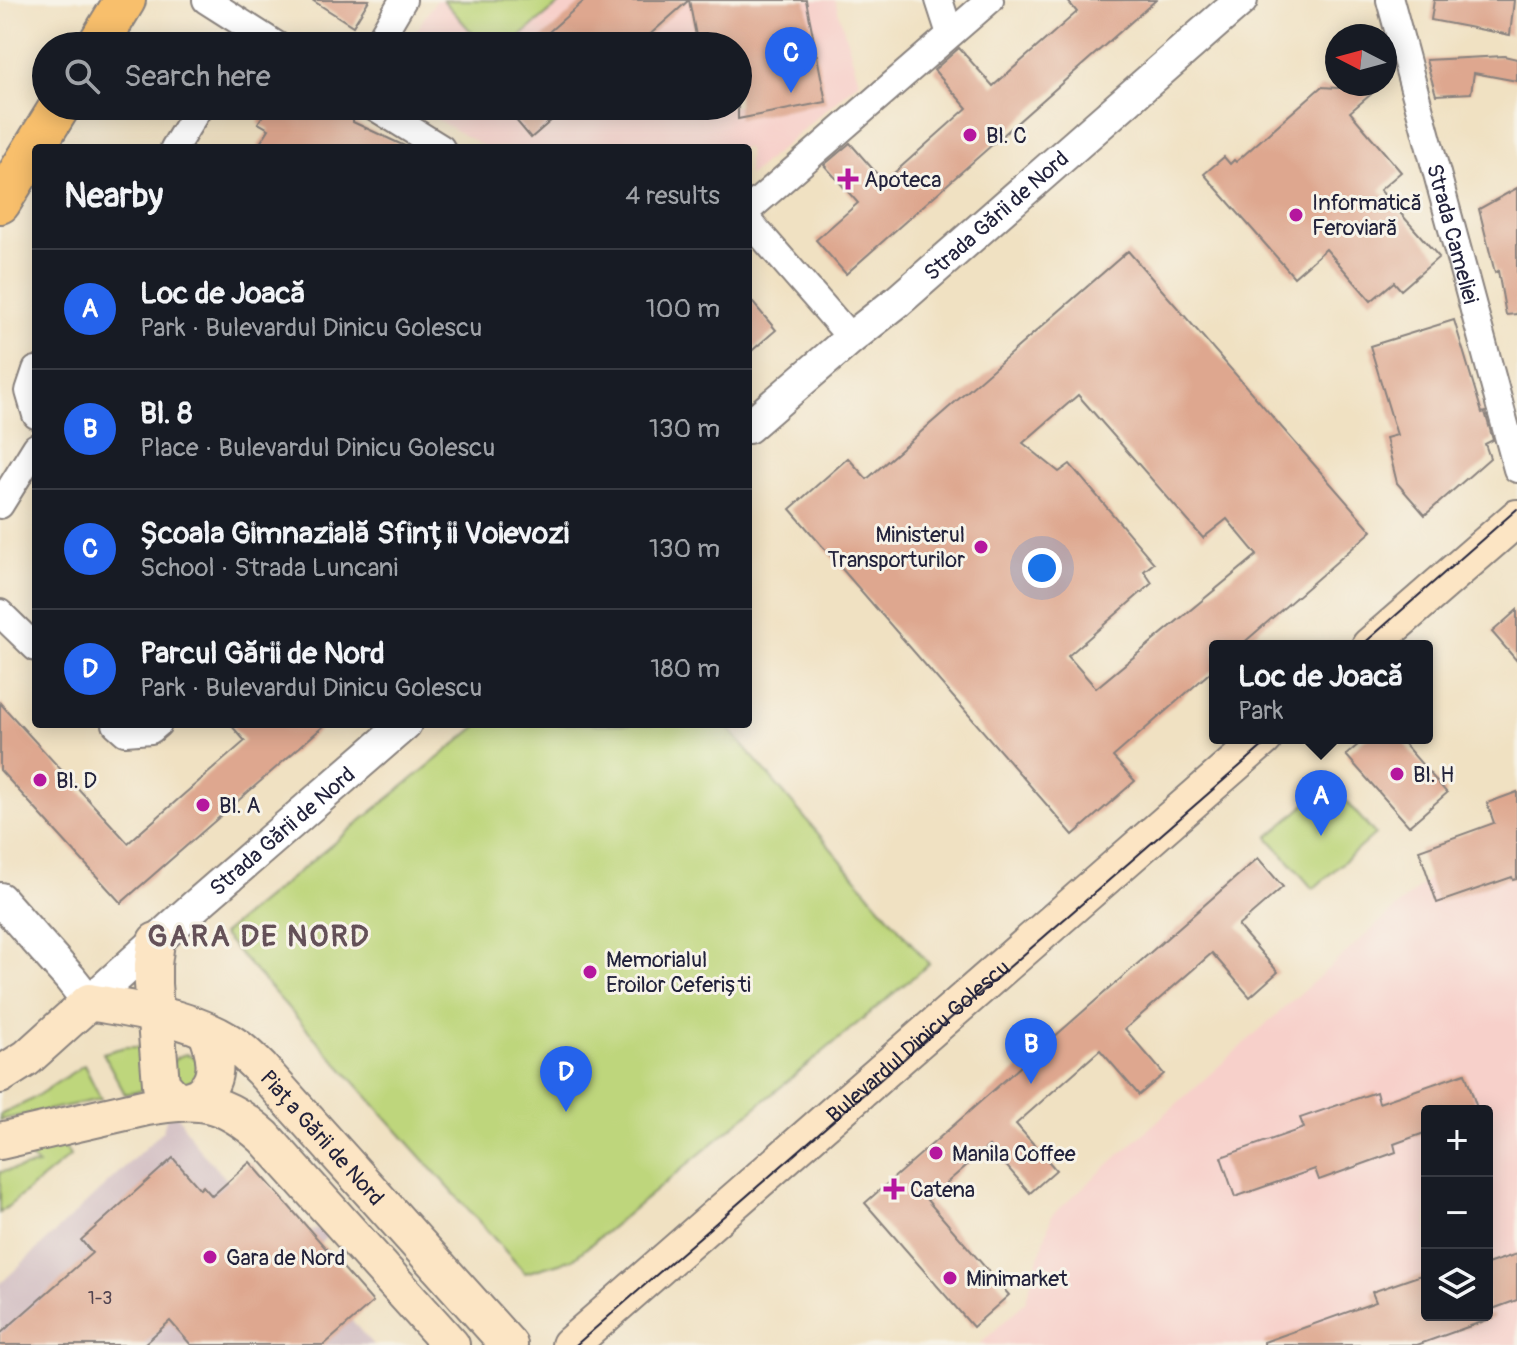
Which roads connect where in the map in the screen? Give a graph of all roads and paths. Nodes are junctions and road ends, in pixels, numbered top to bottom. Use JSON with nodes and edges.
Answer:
{"nodes":[{"id":1,"x":125,"y":0,"type":"edge"},
{"id":2,"x":206,"y":0,"type":"edge"},
{"id":3,"x":403,"y":0,"type":"edge"},
{"id":4,"x":939,"y":0,"type":"edge"},
{"id":5,"x":990,"y":0,"type":"edge"},
{"id":6,"x":1390,"y":0,"type":"edge"},
{"id":7,"x":1222,"y":6,"type":"edge"},
{"id":8,"x":106,"y":32,"type":"edge"},
{"id":9,"x":238,"y":32,"type":"edge"},
{"id":10,"x":384,"y":32,"type":"edge"},
{"id":11,"x":950,"y":34,"type":"junction"},
{"id":12,"x":51,"y":120,"type":"edge"},
{"id":13,"x":191,"y":120,"type":"edge"},
{"id":14,"x":396,"y":120,"type":"edge"},
{"id":15,"x":36,"y":144,"type":"edge"},
{"id":16,"x":176,"y":144,"type":"edge"},
{"id":17,"x":435,"y":144,"type":"edge"},
{"id":18,"x":32,"y":151,"type":"edge"},
{"id":19,"x":0,"y":203,"type":"edge"},
{"id":20,"x":752,"y":207,"type":"edge"},
{"id":21,"x":752,"y":225,"type":"edge"},
{"id":22,"x":851,"y":338,"type":"junction"},
{"id":23,"x":32,"y":382,"type":"edge"},
{"id":24,"x":32,"y":401,"type":"edge"},
{"id":25,"x":752,"y":424,"type":"edge"},
{"id":26,"x":32,"y":453,"type":"edge"},
{"id":27,"x":1517,"y":469,"type":"edge"},
{"id":28,"x":0,"y":505,"type":"edge"},
{"id":29,"x":1517,"y":518,"type":"edge"},
{"id":30,"x":0,"y":613,"type":"edge"},
{"id":31,"x":1377,"y":640,"type":"edge"},
{"id":32,"x":32,"y":644,"type":"edge"},
{"id":33,"x":120,"y":728,"type":"edge"},
{"id":34,"x":153,"y":728,"type":"edge"},
{"id":35,"x":400,"y":728,"type":"edge"},
{"id":36,"x":1257,"y":744,"type":"edge"},
{"id":37,"x":0,"y":899,"type":"edge"},
{"id":38,"x":156,"y":941,"type":"junction"},
{"id":39,"x":89,"y":1002,"type":"junction"},
{"id":40,"x":155,"y":1015,"type":"junction"},
{"id":41,"x":206,"y":1031,"type":"junction"},
{"id":42,"x":0,"y":1075,"type":"edge"},
{"id":43,"x":184,"y":1101,"type":"junction"},
{"id":44,"x":0,"y":1141,"type":"edge"},
{"id":45,"x":451,"y":1345,"type":"edge"},
{"id":46,"x":509,"y":1345,"type":"edge"},
{"id":47,"x":570,"y":1345,"type":"edge"}],
"edges":[{"from":1,"to":8,"type":"main road"},
{"from":2,"to":9,"type":"street"},
{"from":3,"to":10,"type":"street"},
{"from":4,"to":11,"type":"street"},
{"from":5,"to":11,"type":"street"},
{"from":6,"to":27,"type":"street","name":"Strada Cameliei"},
{"from":7,"to":22,"type":"street","name":"Strada Gării de Nord"},
{"from":11,"to":20,"type":"street"},
{"from":12,"to":15,"type":"main road"},
{"from":13,"to":16,"type":"street"},
{"from":14,"to":17,"type":"street"},
{"from":18,"to":19,"type":"main road"},
{"from":21,"to":22,"type":"street"},
{"from":22,"to":25,"type":"street","name":"Strada Gării de Nord"},
{"from":23,"to":24,"type":"street"},
{"from":26,"to":28,"type":"street"},
{"from":29,"to":31,"type":"main road"},
{"from":30,"to":32,"type":"street"},
{"from":33,"to":34,"type":"street"},
{"from":35,"to":38,"type":"street","name":"Strada Gării de Nord"},
{"from":36,"to":47,"type":"main road","name":"Bulevardul Dinicu Golescu"},
{"from":37,"to":39,"type":"street"},
{"from":38,"to":39,"type":"street","name":"Strada Gării de Nord"},
{"from":38,"to":40,"type":"main road"},
{"from":39,"to":40,"type":"main road","name":"Piața Gării de Nord"},
{"from":39,"to":42,"type":"main road"},
{"from":40,"to":41,"type":"main road","name":"Piața Gării de Nord"},
{"from":40,"to":43,"type":"main road"},
{"from":41,"to":43,"type":"main road"},
{"from":41,"to":46,"type":"main road","name":"Piața Gării de Nord"},
{"from":43,"to":44,"type":"main road","name":"Piața Gării de Nord"},
{"from":43,"to":45,"type":"main road","name":"Piața Gării de Nord"}]}
